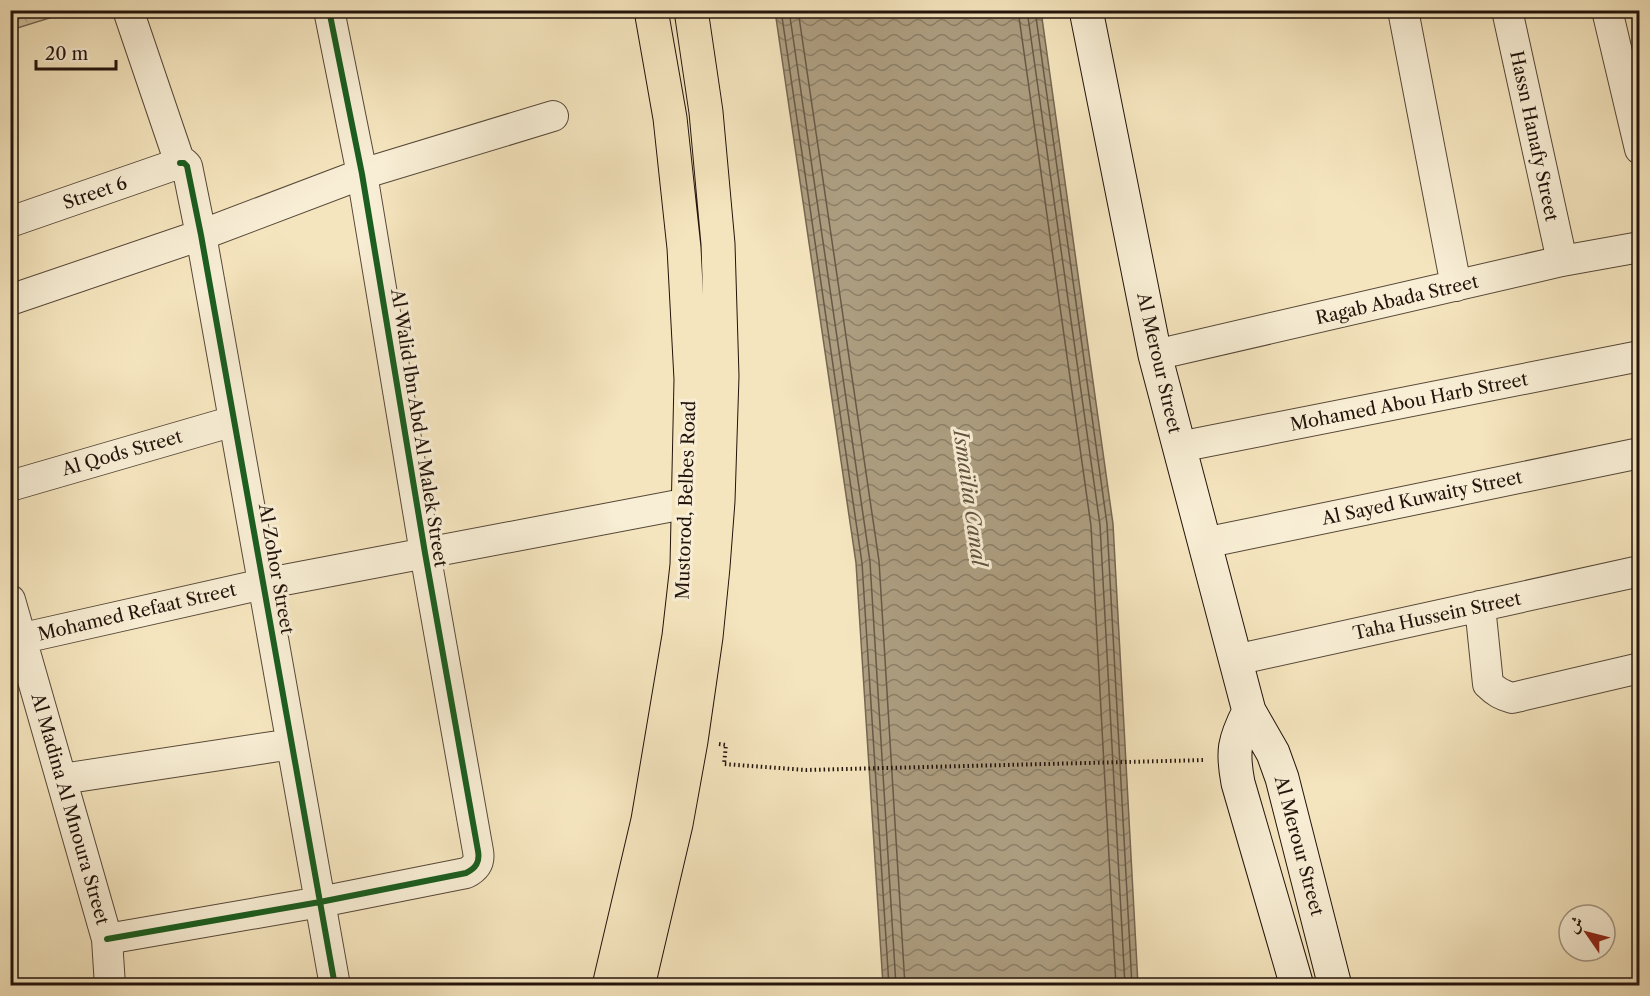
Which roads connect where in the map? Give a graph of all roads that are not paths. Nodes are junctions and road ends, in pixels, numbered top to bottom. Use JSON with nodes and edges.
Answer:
{"nodes":[{"id":1,"x":128,"y":10,"type":"edge"},
{"id":2,"x":329,"y":10,"type":"edge"},
{"id":3,"x":651,"y":10,"type":"edge"},
{"id":4,"x":692,"y":10,"type":"edge"},
{"id":5,"x":1086,"y":10,"type":"edge"},
{"id":6,"x":1403,"y":10,"type":"edge"},
{"id":7,"x":1507,"y":10,"type":"edge"},
{"id":8,"x":1607,"y":10,"type":"edge"},
{"id":9,"x":553,"y":116,"type":"dead end"},
{"id":10,"x":1640,"y":149,"type":"edge"},
{"id":11,"x":180,"y":163,"type":"junction"},
{"id":12,"x":362,"y":174,"type":"junction"},
{"id":13,"x":10,"y":222,"type":"edge"},
{"id":14,"x":201,"y":235,"type":"junction"},
{"id":15,"x":1640,"y":247,"type":"edge"},
{"id":16,"x":1562,"y":261,"type":"junction"},
{"id":17,"x":1456,"y":286,"type":"junction"},
{"id":18,"x":10,"y":300,"type":"edge"},
{"id":19,"x":1155,"y":356,"type":"junction"},
{"id":20,"x":1640,"y":357,"type":"edge"},
{"id":21,"x":234,"y":421,"type":"junction"},
{"id":22,"x":1179,"y":447,"type":"junction"},
{"id":23,"x":1640,"y":453,"type":"edge"},
{"id":24,"x":10,"y":486,"type":"edge"},
{"id":25,"x":689,"y":503,"type":"junction"},
{"id":26,"x":1204,"y":543,"type":"junction"},
{"id":27,"x":424,"y":553,"type":"junction"},
{"id":28,"x":1640,"y":570,"type":"edge"},
{"id":29,"x":263,"y":584,"type":"junction"},
{"id":30,"x":10,"y":600,"type":"edge"},
{"id":31,"x":1480,"y":606,"type":"junction"},
{"id":32,"x":16,"y":640,"type":"edge"},
{"id":33,"x":1235,"y":660,"type":"junction"},
{"id":34,"x":1640,"y":668,"type":"edge"},
{"id":35,"x":1249,"y":711,"type":"junction"},
{"id":36,"x":292,"y":744,"type":"junction"},
{"id":37,"x":62,"y":779,"type":"junction"},
{"id":38,"x":320,"y":902,"type":"junction"},
{"id":39,"x":107,"y":939,"type":"junction"},
{"id":40,"x":110,"y":986,"type":"edge"},
{"id":41,"x":334,"y":986,"type":"edge"},
{"id":42,"x":609,"y":986,"type":"edge"},
{"id":43,"x":638,"y":986,"type":"edge"},
{"id":44,"x":1297,"y":986,"type":"edge"},
{"id":45,"x":1335,"y":986,"type":"edge"}],
"edges":[{"from":1,"to":11,"type":"street"},
{"from":2,"to":12,"type":"street","name":"Al Walid Ibn Abd Al Malek Street"},
{"from":3,"to":25,"type":"main road","name":"Mustorod, Belbes Road"},
{"from":4,"to":43,"type":"main road","name":"Mustorod, Belbes Road"},
{"from":5,"to":19,"type":"main road","name":"Al Merour Street"},
{"from":6,"to":17,"type":"street"},
{"from":7,"to":16,"type":"street","name":"Hassn Hanafy Street"},
{"from":8,"to":10,"type":"street"},
{"from":9,"to":12,"type":"street"},
{"from":11,"to":13,"type":"street","name":"Street 6"},
{"from":11,"to":14,"type":"street","name":"Al Zohor Street"},
{"from":12,"to":14,"type":"street"},
{"from":12,"to":27,"type":"street","name":"Al Walid Ibn Abd Al Malek Street"},
{"from":14,"to":18,"type":"street"},
{"from":14,"to":21,"type":"street","name":"Al Zohor Street"},
{"from":15,"to":16,"type":"street","name":"Ragab Abada Street"},
{"from":16,"to":17,"type":"street","name":"Ragab Abada Street"},
{"from":17,"to":19,"type":"street","name":"Ragab Abada Street"},
{"from":19,"to":22,"type":"main road","name":"Al Merour Street"},
{"from":20,"to":22,"type":"street","name":"Mohamed Abou Harb Street"},
{"from":21,"to":24,"type":"street","name":"Al Qods Street"},
{"from":21,"to":29,"type":"street","name":"Al Zohor Street"},
{"from":22,"to":26,"type":"main road","name":"Al Merour Street"},
{"from":23,"to":26,"type":"street","name":"Al Sayed Kuwaity Street"},
{"from":25,"to":27,"type":"street","name":"Mohamed Refaat Street"},
{"from":25,"to":42,"type":"main road","name":"Mustorod, Belbes Road"},
{"from":26,"to":33,"type":"main road","name":"Al Merour Street"},
{"from":27,"to":29,"type":"street","name":"Mohamed Refaat Street"},
{"from":27,"to":38,"type":"street","name":"Al Walid Ibn Abd Al Malek Street"},
{"from":28,"to":31,"type":"street","name":"Taha Hussein Street"},
{"from":29,"to":32,"type":"street","name":"Mohamed Refaat Street"},
{"from":29,"to":36,"type":"street","name":"Al Zohor Street"},
{"from":30,"to":32,"type":"street","name":"Al Madina Al Mnoura Street"},
{"from":31,"to":33,"type":"street","name":"Taha Hussein Street"},
{"from":31,"to":34,"type":"street"},
{"from":32,"to":37,"type":"street","name":"Al Madina Al Mnoura Street"},
{"from":33,"to":35,"type":"main road","name":"Al Merour Street"},
{"from":35,"to":44,"type":"main road"},
{"from":35,"to":45,"type":"main road","name":"Al Merour Street"},
{"from":36,"to":37,"type":"street"},
{"from":36,"to":38,"type":"street","name":"Al Zohor Street"},
{"from":37,"to":39,"type":"street","name":"Al Madina Al Mnoura Street"},
{"from":38,"to":39,"type":"street"},
{"from":38,"to":41,"type":"street","name":"Al Zohor Street"},
{"from":39,"to":40,"type":"street","name":"Al Madina Al Mnoura Street"}]}
